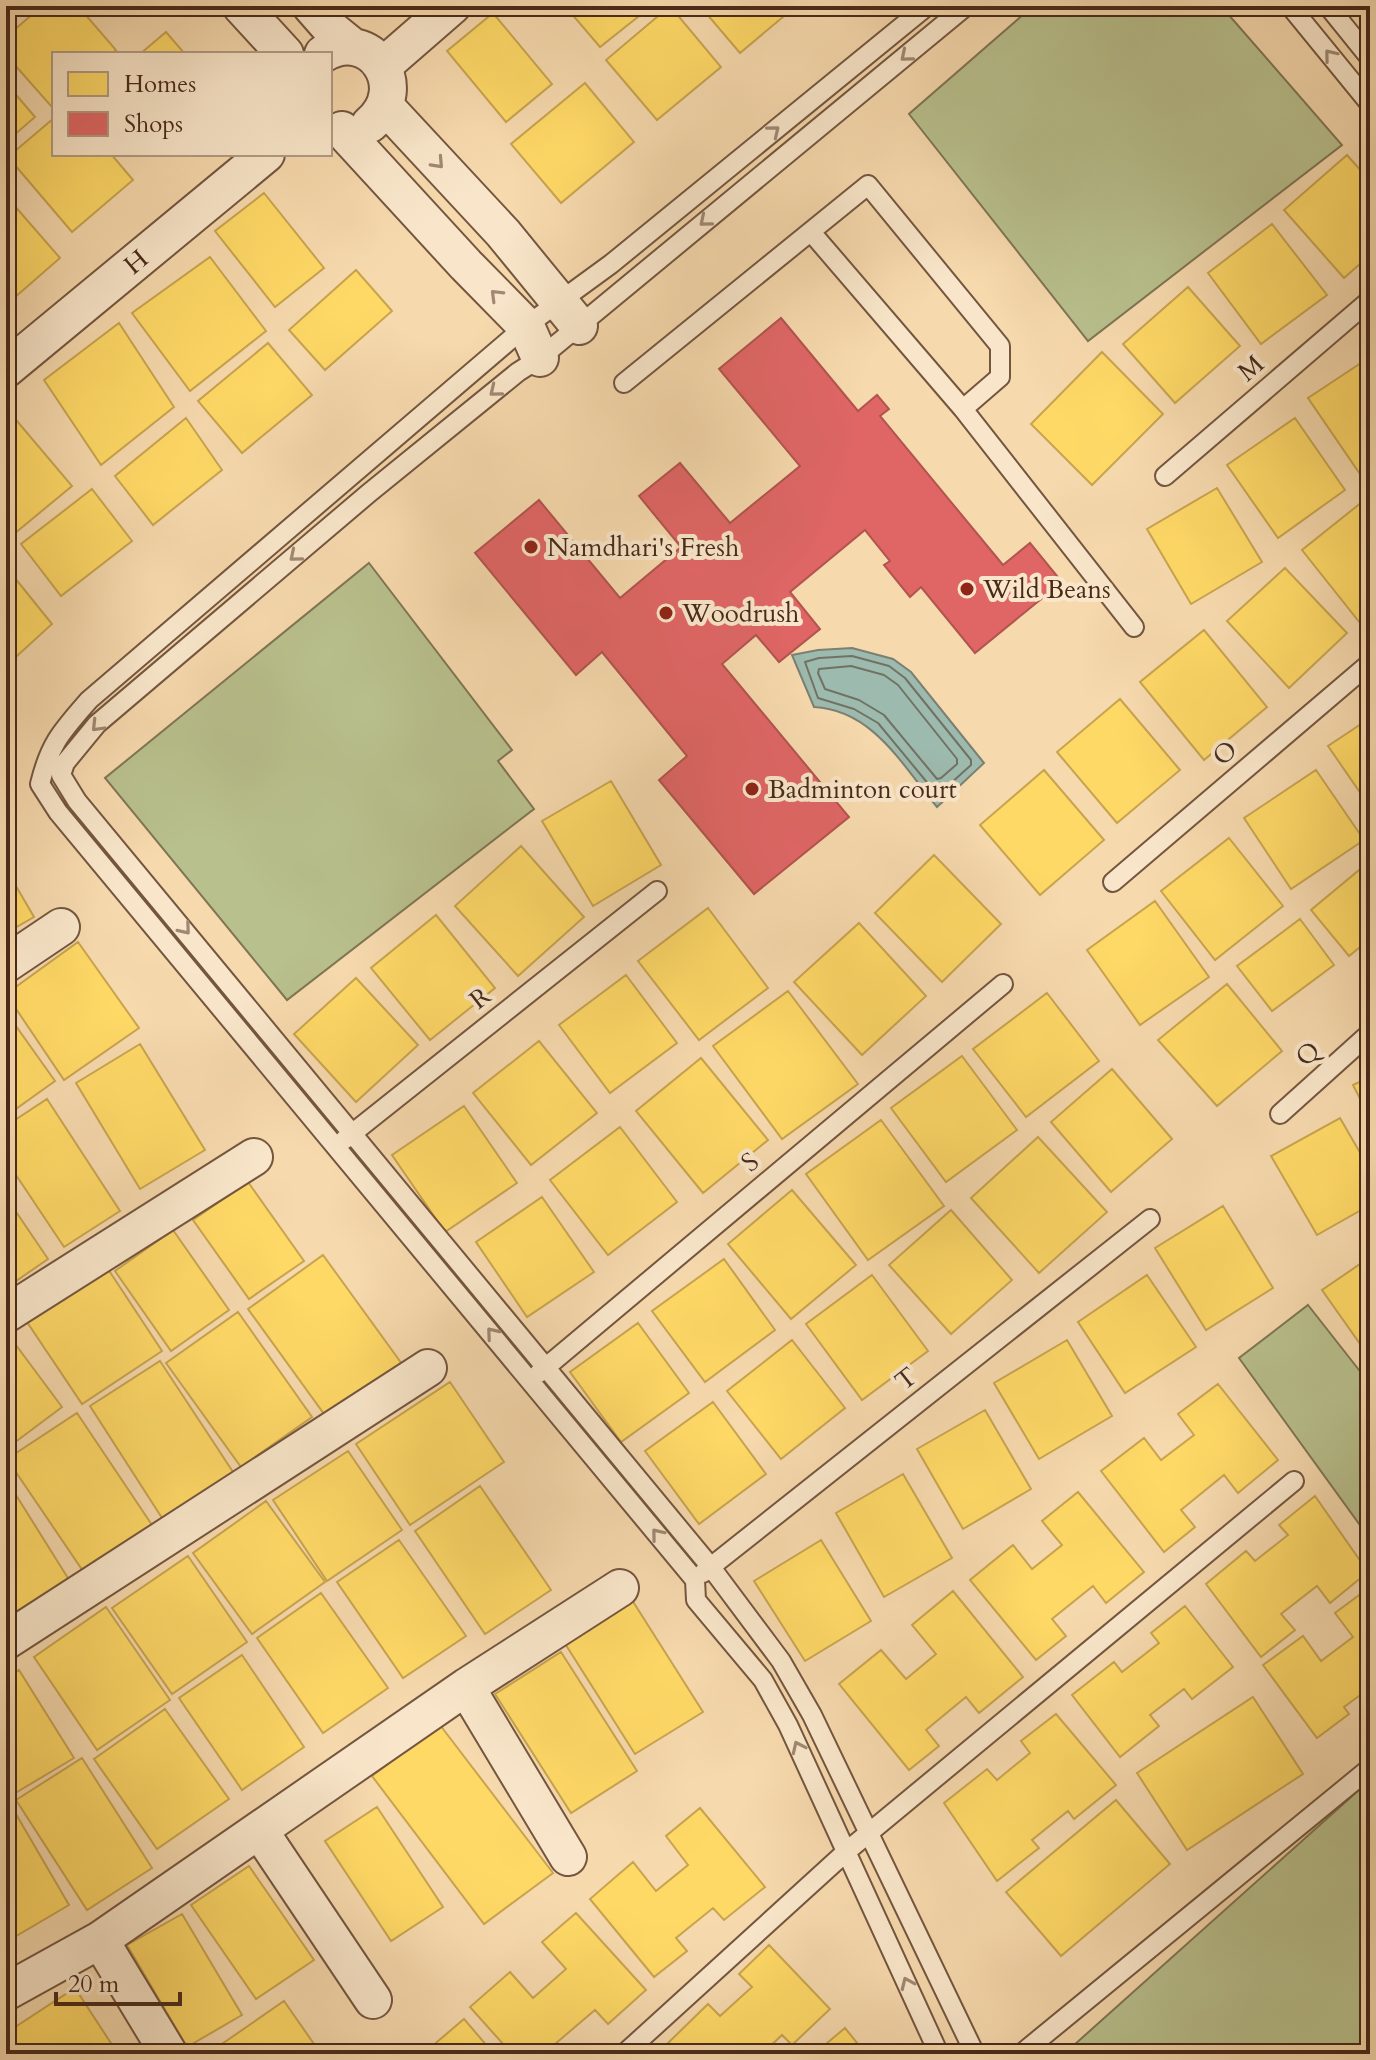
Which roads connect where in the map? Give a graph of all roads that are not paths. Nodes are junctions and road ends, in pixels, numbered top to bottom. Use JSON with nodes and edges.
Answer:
{"nodes":[{"id":1,"x":241,"y":6,"type":"edge"},
{"id":2,"x":311,"y":6,"type":"edge"},
{"id":3,"x":452,"y":6,"type":"edge"},
{"id":4,"x":927,"y":6,"type":"edge"},
{"id":5,"x":966,"y":6,"type":"edge"},
{"id":6,"x":1290,"y":6,"type":"edge"},
{"id":7,"x":1328,"y":6,"type":"edge"},
{"id":8,"x":283,"y":52,"type":"edge"},
{"id":9,"x":353,"y":56,"type":"edge"},
{"id":10,"x":1370,"y":58,"type":"edge"},
{"id":11,"x":1370,"y":104,"type":"edge"},
{"id":12,"x":385,"y":106,"type":"junction"},
{"id":13,"x":336,"y":128,"type":"edge"},
{"id":14,"x":264,"y":156,"type":"edge"},
{"id":15,"x":811,"y":232,"type":"junction"},
{"id":16,"x":1370,"y":300,"type":"edge"},
{"id":17,"x":569,"y":313,"type":"junction"},
{"id":18,"x":533,"y":342,"type":"junction"},
{"id":19,"x":6,"y":369,"type":"edge"},
{"id":20,"x":624,"y":383,"type":"dead end"},
{"id":21,"x":963,"y":409,"type":"junction"},
{"id":22,"x":1165,"y":476,"type":"dead end"},
{"id":23,"x":1134,"y":627,"type":"dead end"},
{"id":24,"x":1370,"y":663,"type":"edge"},
{"id":25,"x":1113,"y":882,"type":"dead end"},
{"id":26,"x":657,"y":891,"type":"dead end"},
{"id":27,"x":61,"y":927,"type":"dead end"},
{"id":28,"x":6,"y":964,"type":"edge"},
{"id":29,"x":1003,"y":984,"type":"dead end"},
{"id":30,"x":1370,"y":1033,"type":"edge"},
{"id":31,"x":1280,"y":1114,"type":"dead end"},
{"id":32,"x":353,"y":1131,"type":"junction"},
{"id":33,"x":337,"y":1148,"type":"junction"},
{"id":34,"x":254,"y":1157,"type":"dead end"},
{"id":35,"x":1150,"y":1219,"type":"dead end"},
{"id":36,"x":6,"y":1314,"type":"edge"},
{"id":37,"x":546,"y":1367,"type":"junction"},
{"id":38,"x":428,"y":1368,"type":"dead end"},
{"id":39,"x":531,"y":1380,"type":"junction"},
{"id":40,"x":1294,"y":1481,"type":"dead end"},
{"id":41,"x":710,"y":1566,"type":"junction"},
{"id":42,"x":695,"y":1580,"type":"junction"},
{"id":43,"x":620,"y":1588,"type":"dead end"},
{"id":44,"x":6,"y":1641,"type":"edge"},
{"id":45,"x":466,"y":1687,"type":"junction"},
{"id":46,"x":1370,"y":1768,"type":"edge"},
{"id":47,"x":259,"y":1830,"type":"junction"},
{"id":48,"x":869,"y":1834,"type":"junction"},
{"id":49,"x":847,"y":1851,"type":"junction"},
{"id":50,"x":568,"y":1857,"type":"dead end"},
{"id":51,"x":100,"y":1940,"type":"junction"},
{"id":52,"x":6,"y":1992,"type":"edge"},
{"id":53,"x":373,"y":2000,"type":"dead end"},
{"id":54,"x":169,"y":2054,"type":"edge"},
{"id":55,"x":624,"y":2054,"type":"edge"},
{"id":56,"x":939,"y":2054,"type":"edge"},
{"id":57,"x":975,"y":2054,"type":"edge"},
{"id":58,"x":1021,"y":2054,"type":"edge"}],
"edges":[{"from":1,"to":8,"type":"street"},
{"from":2,"to":9,"type":"street"},
{"from":3,"to":9,"type":"street"},
{"from":17,"to":4,"type":"lane","one_way":true},
{"from":5,"to":17,"type":"lane","one_way":true},
{"from":11,"to":6,"type":"lane","one_way":true},
{"from":7,"to":10,"type":"lane"},
{"from":9,"to":12,"type":"street"},
{"from":12,"to":13,"type":"street"},
{"from":12,"to":17,"type":"street","one_way":true},
{"from":18,"to":13,"type":"street","one_way":true},
{"from":14,"to":19,"type":"street","name":"H"},
{"from":15,"to":20,"type":"lane"},
{"from":15,"to":21,"type":"lane"},
{"from":15,"to":21,"type":"lane"},
{"from":16,"to":22,"type":"lane","name":"M"},
{"from":17,"to":18,"type":"lane"},
{"from":17,"to":18,"type":"lane"},
{"from":18,"to":32,"type":"lane","one_way":true},
{"from":18,"to":33,"type":"lane"},
{"from":21,"to":23,"type":"lane"},
{"from":24,"to":25,"type":"lane","name":"O"},
{"from":26,"to":32,"type":"lane","name":"R"},
{"from":27,"to":28,"type":"street"},
{"from":29,"to":37,"type":"lane","name":"S"},
{"from":30,"to":31,"type":"lane","name":"Q"},
{"from":32,"to":33,"type":"lane","name":"R"},
{"from":32,"to":37,"type":"lane"},
{"from":39,"to":33,"type":"lane","one_way":true},
{"from":34,"to":36,"type":"street"},
{"from":35,"to":41,"type":"lane","name":"T"},
{"from":37,"to":39,"type":"lane","name":"S"},
{"from":37,"to":41,"type":"lane"},
{"from":38,"to":44,"type":"street"},
{"from":42,"to":39,"type":"lane","one_way":true},
{"from":40,"to":48,"type":"lane"},
{"from":41,"to":42,"type":"lane","name":"T"},
{"from":41,"to":48,"type":"lane"},
{"from":49,"to":42,"type":"lane","one_way":true},
{"from":43,"to":45,"type":"street"},
{"from":45,"to":47,"type":"street"},
{"from":45,"to":50,"type":"street"},
{"from":46,"to":58,"type":"lane"},
{"from":47,"to":51,"type":"street"},
{"from":47,"to":53,"type":"street"},
{"from":48,"to":49,"type":"lane"},
{"from":48,"to":57,"type":"lane"},
{"from":49,"to":55,"type":"lane"},
{"from":56,"to":49,"type":"lane","one_way":true},
{"from":51,"to":52,"type":"street"},
{"from":51,"to":54,"type":"street"}]}
